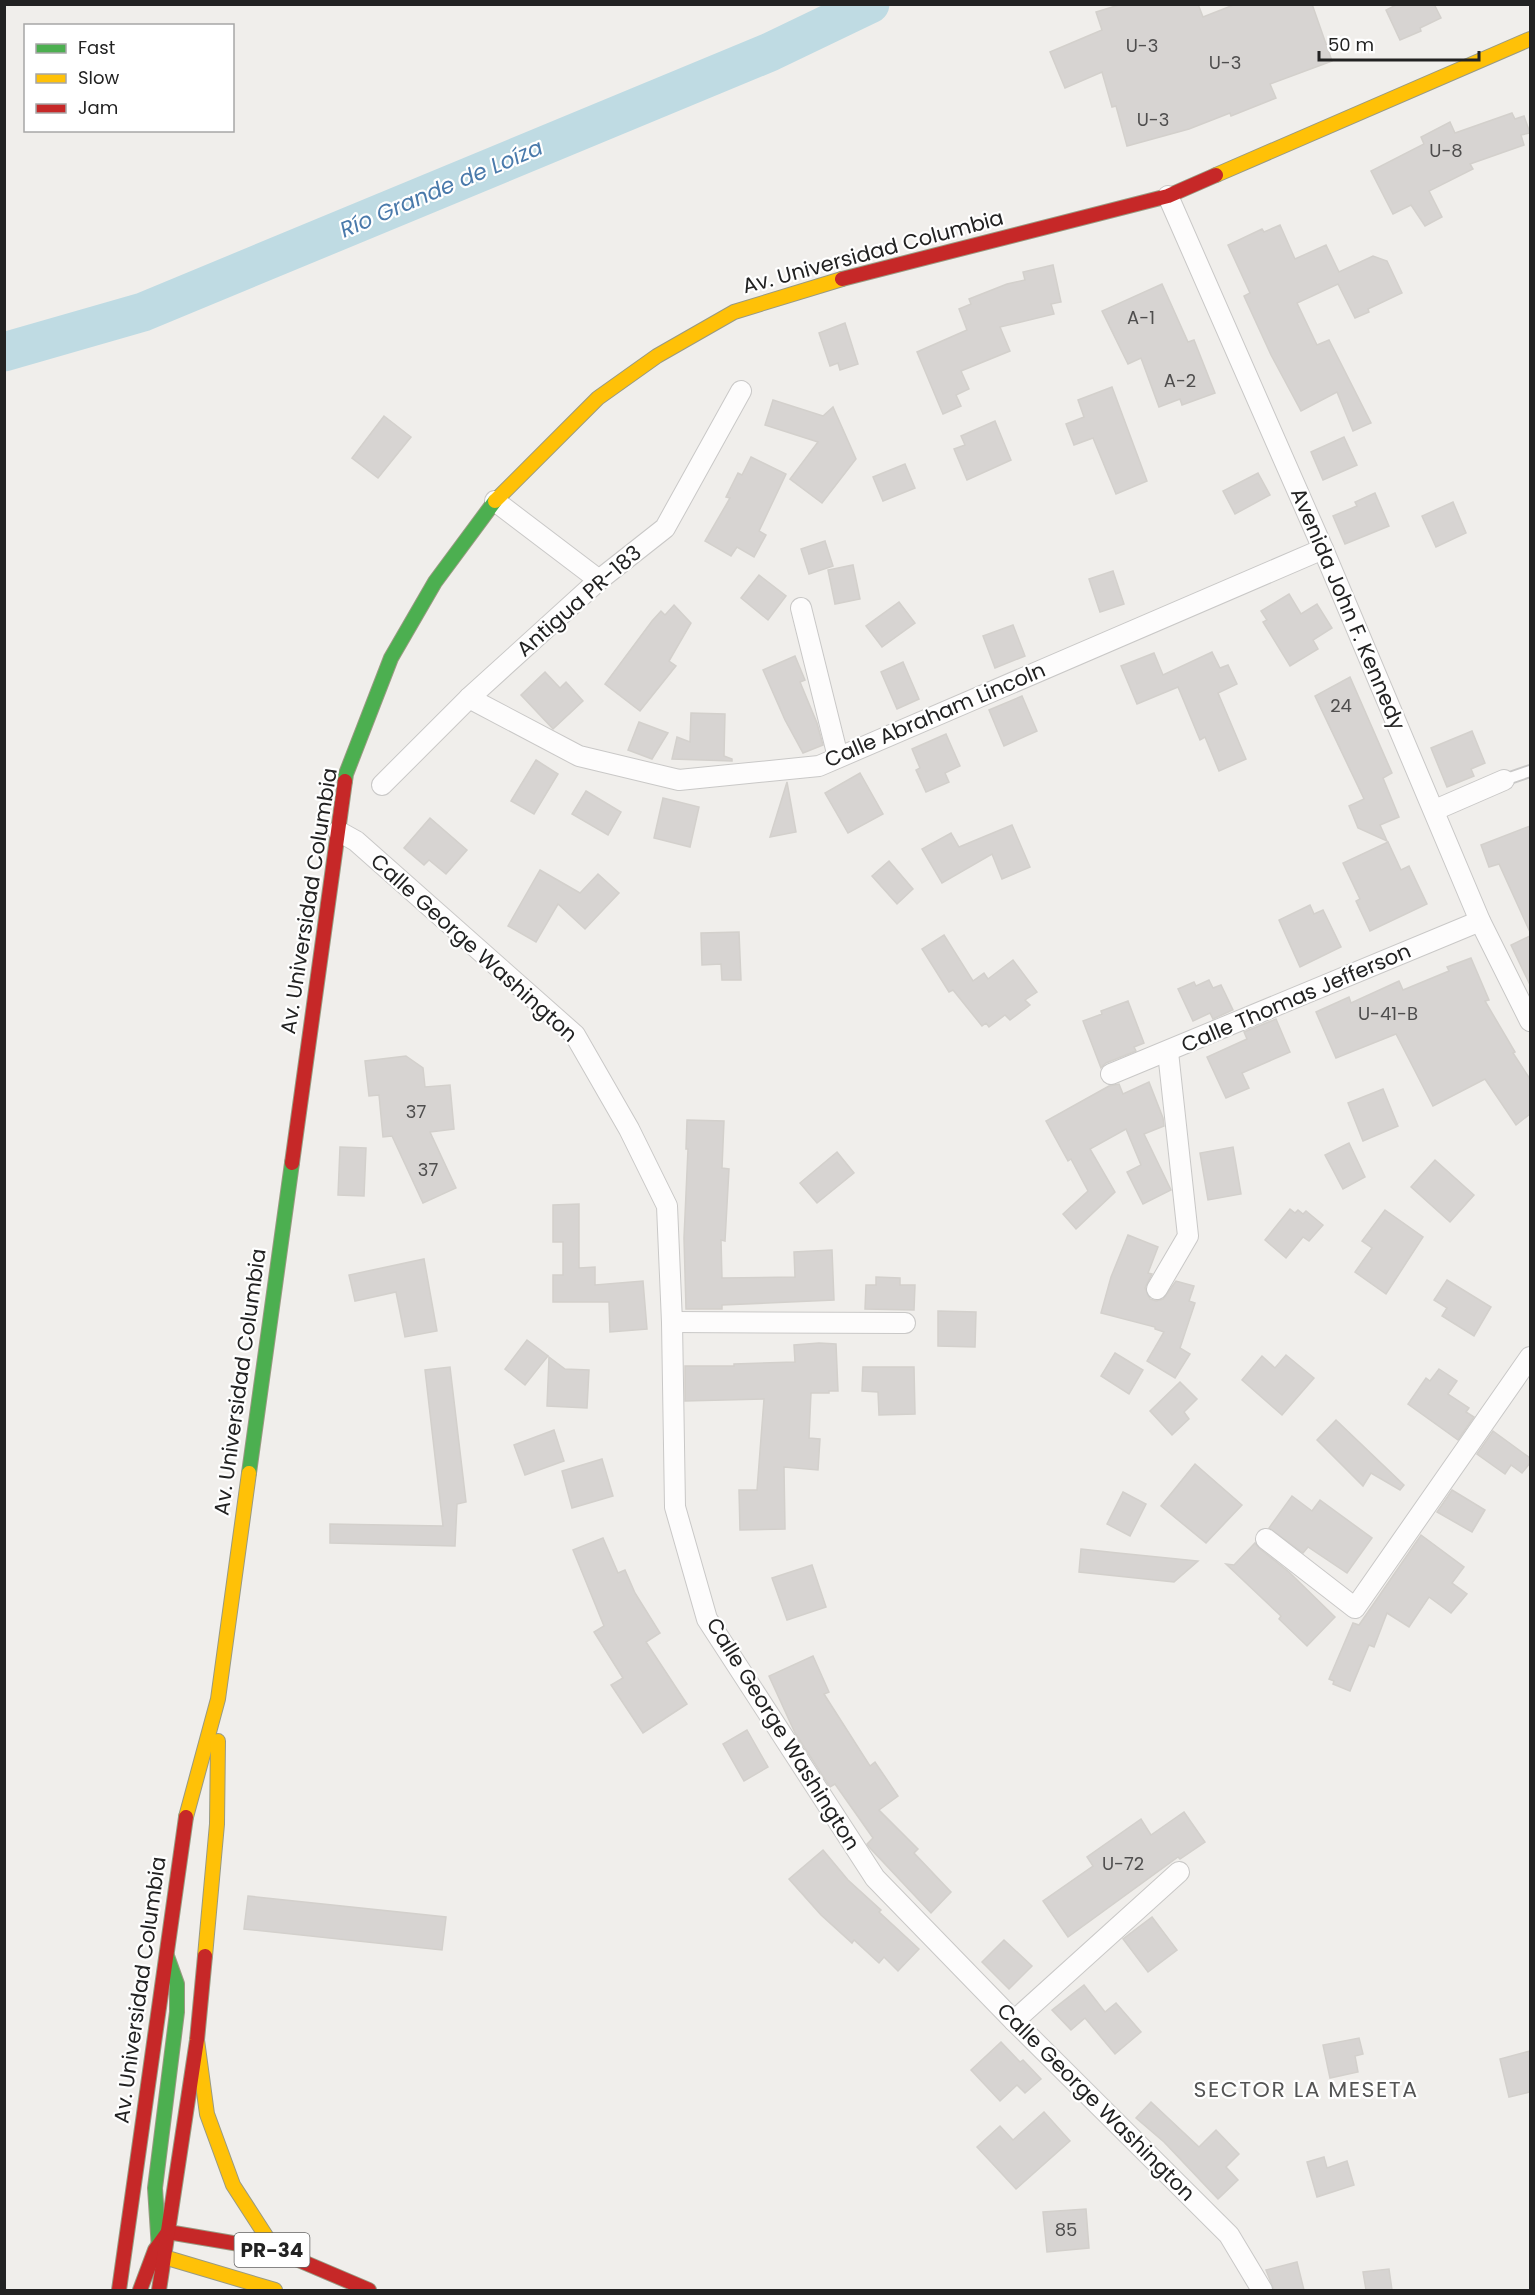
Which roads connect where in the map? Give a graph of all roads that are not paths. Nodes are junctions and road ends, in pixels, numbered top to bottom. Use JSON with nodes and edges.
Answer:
{"nodes":[{"id":1,"x":1529,"y":43,"type":"edge"},
{"id":2,"x":1168,"y":196,"type":"junction"},
{"id":3,"x":741,"y":391,"type":"dead end"},
{"id":4,"x":495,"y":501,"type":"junction"},
{"id":5,"x":1323,"y":549,"type":"junction"},
{"id":6,"x":599,"y":580,"type":"junction"},
{"id":7,"x":801,"y":608,"type":"dead end"},
{"id":8,"x":470,"y":698,"type":"junction"},
{"id":9,"x":838,"y":757,"type":"junction"},
{"id":10,"x":1530,"y":771,"type":"edge"},
{"id":11,"x":1504,"y":780,"type":"joint"},
{"id":12,"x":382,"y":785,"type":"dead end"},
{"id":13,"x":1435,"y":810,"type":"junction"},
{"id":14,"x":338,"y":831,"type":"junction"},
{"id":15,"x":1480,"y":921,"type":"junction"},
{"id":16,"x":1530,"y":1021,"type":"edge"},
{"id":17,"x":1168,"y":1052,"type":"junction"},
{"id":18,"x":1111,"y":1074,"type":"dead end"},
{"id":19,"x":1157,"y":1289,"type":"dead end"},
{"id":20,"x":672,"y":1322,"type":"junction"},
{"id":21,"x":905,"y":1323,"type":"dead end"},
{"id":22,"x":1530,"y":1357,"type":"edge"},
{"id":23,"x":1266,"y":1539,"type":"dead end"},
{"id":24,"x":218,"y":1699,"type":"junction"},
{"id":25,"x":1179,"y":1872,"type":"dead end"},
{"id":26,"x":167,"y":1956,"type":"junction"},
{"id":27,"x":1014,"y":2021,"type":"junction"},
{"id":28,"x":196,"y":2040,"type":"junction"},
{"id":29,"x":168,"y":2232,"type":"junction"},
{"id":30,"x":158,"y":2243,"type":"junction"},
{"id":31,"x":275,"y":2250,"type":"junction"},
{"id":32,"x":164,"y":2257,"type":"junction"},
{"id":33,"x":118,"y":2290,"type":"edge"},
{"id":34,"x":140,"y":2290,"type":"edge"},
{"id":35,"x":159,"y":2290,"type":"edge"},
{"id":36,"x":275,"y":2290,"type":"edge"},
{"id":37,"x":369,"y":2290,"type":"edge"},
{"id":38,"x":1262,"y":2290,"type":"edge"}],
"edges":[{"from":1,"to":2,"type":"main road","name":"Av. Universidad Columbia"},
{"from":2,"to":4,"type":"main road","name":"Av. Universidad Columbia"},
{"from":2,"to":5,"type":"street","name":"Avenida John F. Kennedy"},
{"from":3,"to":6,"type":"street","name":"Antigua PR-183"},
{"from":4,"to":6,"type":"street"},
{"from":4,"to":14,"type":"main road","name":"Av. Universidad Columbia"},
{"from":5,"to":9,"type":"street","name":"Calle Abraham Lincoln"},
{"from":5,"to":13,"type":"street","name":"Avenida John F. Kennedy"},
{"from":6,"to":8,"type":"street","name":"Antigua PR-183"},
{"from":7,"to":9,"type":"street"},
{"from":8,"to":9,"type":"street","name":"Calle Abraham Lincoln"},
{"from":8,"to":12,"type":"street","name":"Antigua PR-183"},
{"from":10,"to":11,"type":"lane"},
{"from":11,"to":13,"type":"street"},
{"from":13,"to":15,"type":"street","name":"Avenida John F. Kennedy"},
{"from":14,"to":20,"type":"street","name":"Calle George Washington"},
{"from":14,"to":24,"type":"main road","name":"Av. Universidad Columbia"},
{"from":15,"to":16,"type":"street","name":"Avenida John F. Kennedy"},
{"from":15,"to":17,"type":"street","name":"Calle Thomas Jefferson"},
{"from":17,"to":18,"type":"street","name":"Calle Thomas Jefferson"},
{"from":17,"to":19,"type":"street"},
{"from":20,"to":21,"type":"street"},
{"from":20,"to":27,"type":"street","name":"Calle George Washington"},
{"from":22,"to":23,"type":"street"},
{"from":24,"to":26,"type":"main road","name":"Av. Universidad Columbia"},
{"from":24,"to":28,"type":"main road","name":"Av. Universidad Columbia"},
{"from":25,"to":27,"type":"street"},
{"from":26,"to":30,"type":"main road"},
{"from":26,"to":33,"type":"main road","name":"Av. Universidad Columbia"},
{"from":27,"to":38,"type":"street","name":"Calle George Washington"},
{"from":28,"to":29,"type":"main road","name":"Av. Universidad Columbia"},
{"from":28,"to":31,"type":"main road"},
{"from":29,"to":30,"type":"main road"},
{"from":29,"to":31,"type":"main road","number":"PR-34"},
{"from":29,"to":32,"type":"main road","name":"Av. Universidad Columbia"},
{"from":30,"to":32,"type":"main road"},
{"from":30,"to":34,"type":"main road"},
{"from":31,"to":37,"type":"main road","number":"PR-34"},
{"from":32,"to":35,"type":"main road","name":"Av. Universidad Columbia"},
{"from":32,"to":36,"type":"main road","number":"PR-34"}]}
